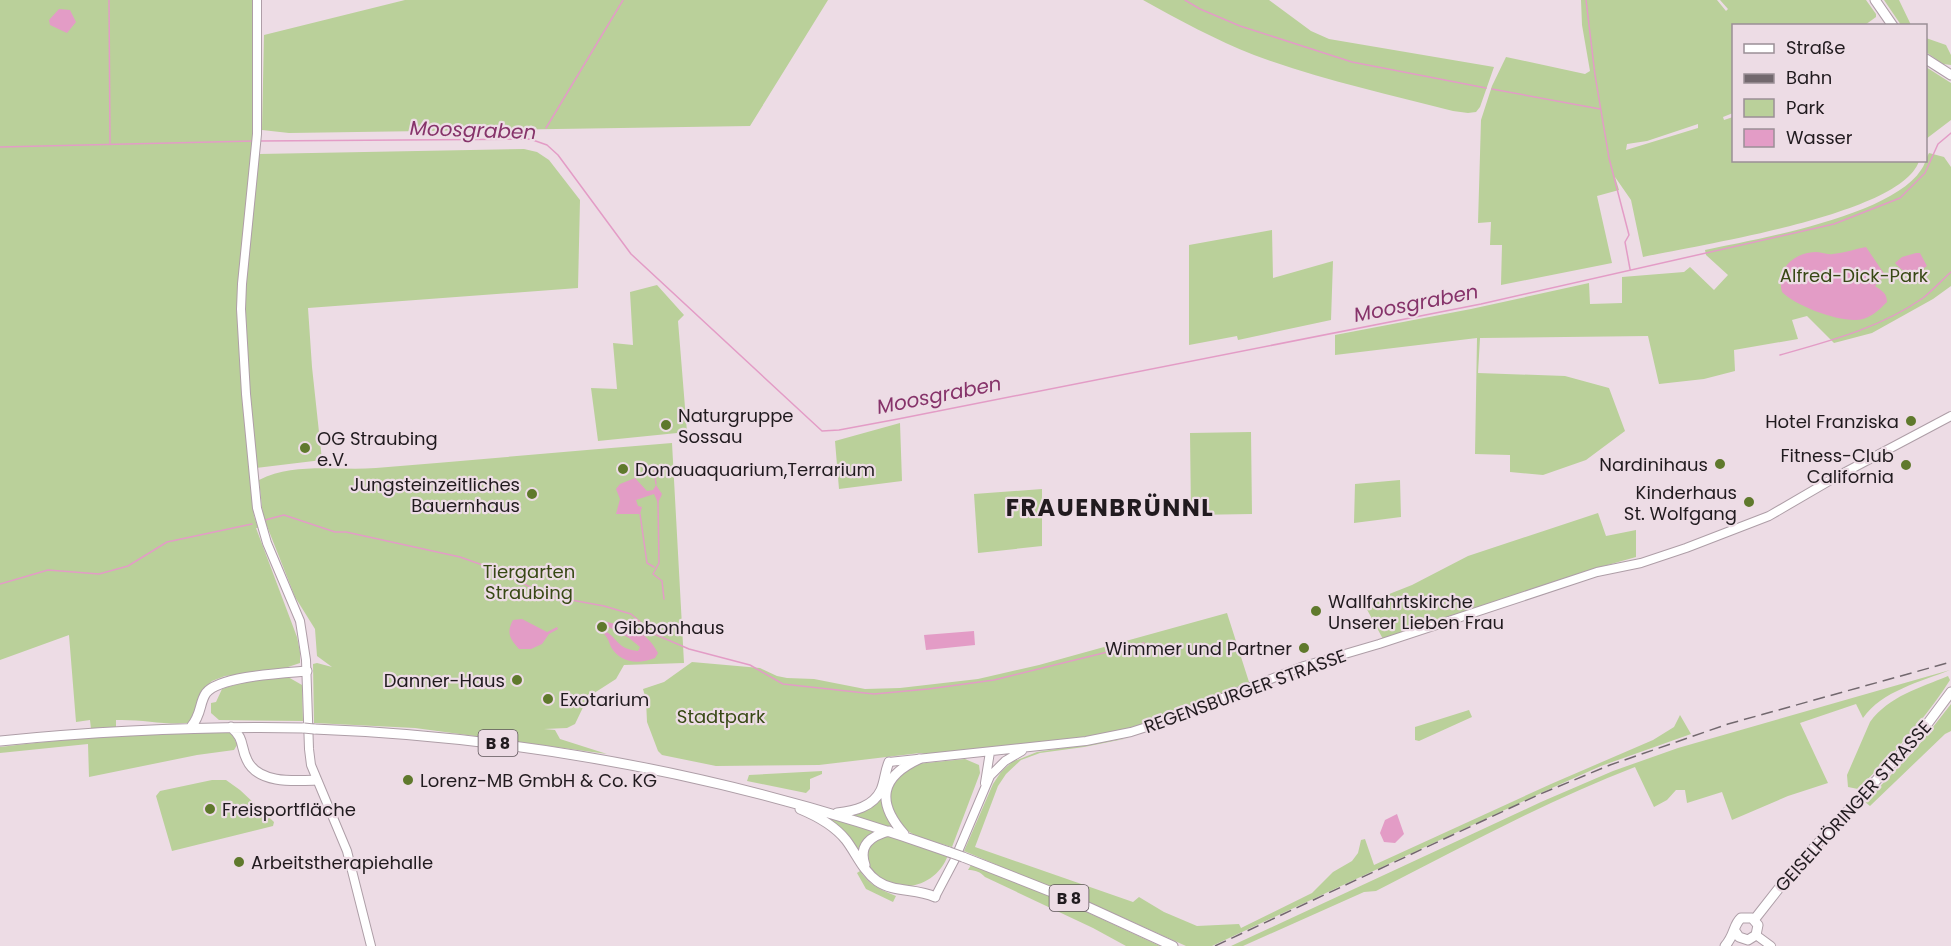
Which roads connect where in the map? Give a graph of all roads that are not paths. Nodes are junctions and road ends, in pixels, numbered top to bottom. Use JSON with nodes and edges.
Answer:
{"nodes":[{"id":1,"x":257,"y":0,"type":"edge"},
{"id":2,"x":1875,"y":0,"type":"edge"},
{"id":3,"x":1892,"y":24,"type":"edge"},
{"id":4,"x":1927,"y":60,"type":"edge"},
{"id":5,"x":1951,"y":75,"type":"edge"},
{"id":6,"x":1951,"y":416,"type":"edge"},
{"id":7,"x":307,"y":672,"type":"junction"},
{"id":8,"x":1951,"y":692,"type":"edge"},
{"id":9,"x":201,"y":710,"type":"junction"},
{"id":10,"x":191,"y":727,"type":"junction"},
{"id":11,"x":215,"y":727,"type":"junction"},
{"id":12,"x":231,"y":727,"type":"junction"},
{"id":13,"x":252,"y":727,"type":"junction"},
{"id":14,"x":0,"y":741,"type":"edge"},
{"id":15,"x":242,"y":741,"type":"junction"},
{"id":16,"x":1032,"y":748,"type":"junction"},
{"id":17,"x":990,"y":752,"type":"junction"},
{"id":18,"x":919,"y":759,"type":"junction"},
{"id":19,"x":888,"y":762,"type":"junction"},
{"id":20,"x":997,"y":768,"type":"junction"},
{"id":21,"x":894,"y":774,"type":"junction"},
{"id":22,"x":316,"y":780,"type":"junction"},
{"id":23,"x":984,"y":788,"type":"junction"},
{"id":24,"x":773,"y":797,"type":"junction"},
{"id":25,"x":833,"y":813,"type":"junction"},
{"id":26,"x":890,"y":831,"type":"junction"},
{"id":27,"x":905,"y":836,"type":"junction"},
{"id":28,"x":866,"y":870,"type":"junction"},
{"id":29,"x":935,"y":897,"type":"joint"},
{"id":30,"x":1754,"y":920,"type":"junction"},
{"id":31,"x":1735,"y":931,"type":"junction"},
{"id":32,"x":1756,"y":935,"type":"junction"},
{"id":33,"x":1738,"y":943,"type":"edge"},
{"id":34,"x":371,"y":946,"type":"edge"},
{"id":35,"x":1173,"y":946,"type":"edge"},
{"id":36,"x":1725,"y":946,"type":"edge"},
{"id":37,"x":1770,"y":946,"type":"edge"}],
"edges":[{"from":1,"to":7,"type":"street"},
{"from":2,"to":3,"type":"main road"},
{"from":4,"to":5,"type":"main road"},
{"from":6,"to":16,"type":"street","name":"REGENSBURGER STRASSE"},
{"from":7,"to":9,"type":"main road"},
{"from":7,"to":22,"type":"street"},
{"from":8,"to":30,"type":"main road","name":"GEISELHÖRINGER STRASSE"},
{"from":9,"to":10,"type":"main road"},
{"from":9,"to":11,"type":"main road"},
{"from":10,"to":11,"type":"main road","number":"B 8"},
{"from":10,"to":14,"type":"main road","number":"B 8"},
{"from":11,"to":12,"type":"main road","number":"B 8"},
{"from":12,"to":13,"type":"main road","number":"B 8"},
{"from":12,"to":15,"type":"main road"},
{"from":13,"to":15,"type":"main road"},
{"from":13,"to":24,"type":"main road","number":"B 8"},
{"from":15,"to":22,"type":"main road"},
{"from":16,"to":17,"type":"street","name":"REGENSBURGER STRASSE"},
{"from":16,"to":20,"type":"street"},
{"from":17,"to":18,"type":"street","name":"REGENSBURGER STRASSE"},
{"from":17,"to":20,"type":"street"},
{"from":17,"to":23,"type":"street"},
{"from":18,"to":19,"type":"street","name":"REGENSBURGER STRASSE"},
{"from":18,"to":21,"type":"main road"},
{"from":19,"to":21,"type":"main road"},
{"from":19,"to":25,"type":"main road"},
{"from":20,"to":23,"type":"street"},
{"from":21,"to":27,"type":"main road"},
{"from":22,"to":34,"type":"street"},
{"from":23,"to":29,"type":"street"},
{"from":24,"to":25,"type":"main road","number":"B 8"},
{"from":24,"to":28,"type":"main road"},
{"from":25,"to":26,"type":"main road","number":"B 8"},
{"from":26,"to":27,"type":"main road","number":"B 8"},
{"from":26,"to":28,"type":"main road"},
{"from":27,"to":35,"type":"main road","number":"B 8","bridge":true},
{"from":28,"to":29,"type":"main road"},
{"from":30,"to":31,"type":"main road"},
{"from":30,"to":32,"type":"main road"},
{"from":31,"to":33,"type":"main road"},
{"from":31,"to":36,"type":"main road"},
{"from":32,"to":33,"type":"main road"},
{"from":32,"to":37,"type":"street"}]}
